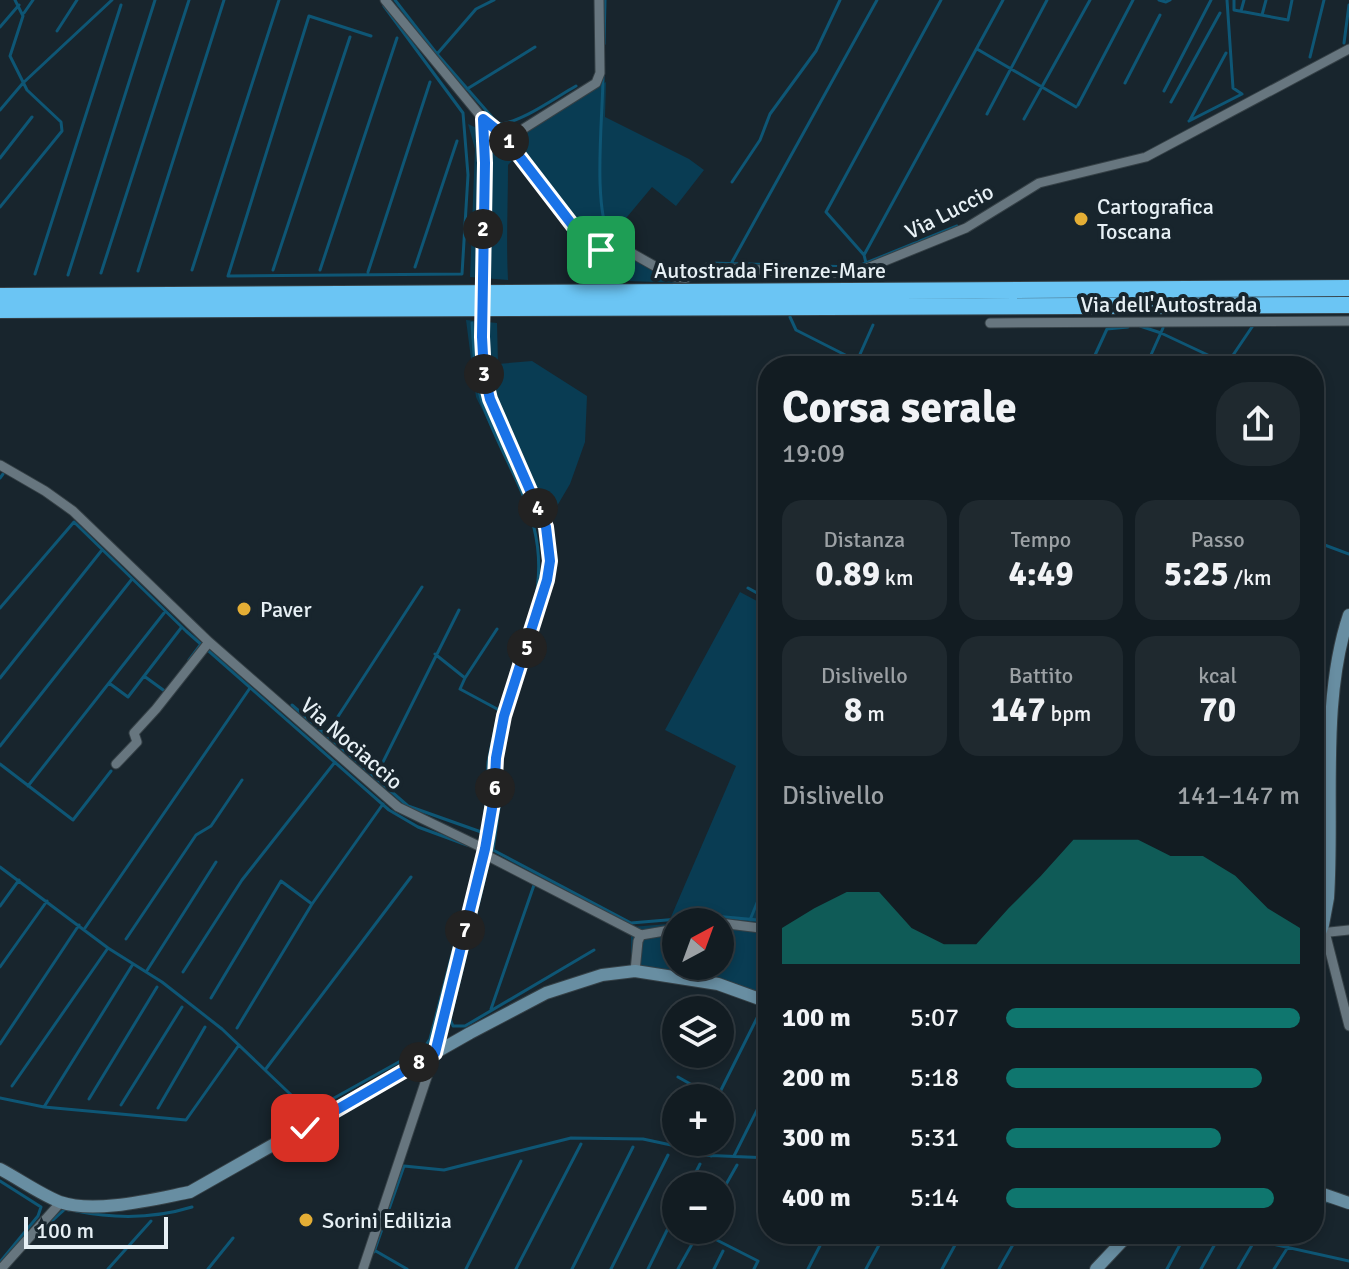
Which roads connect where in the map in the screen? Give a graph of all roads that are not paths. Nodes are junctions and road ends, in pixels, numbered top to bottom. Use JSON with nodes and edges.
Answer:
{"nodes":[{"id":1,"x":385,"y":0,"type":"edge"},
{"id":2,"x":599,"y":0,"type":"edge"},
{"id":3,"x":1349,"y":49,"type":"edge"},
{"id":4,"x":483,"y":119,"type":"junction"},
{"id":5,"x":503,"y":135,"type":"junction"},
{"id":6,"x":1349,"y":288,"type":"edge"},
{"id":7,"x":0,"y":296,"type":"edge"},
{"id":8,"x":1349,"y":305,"type":"edge"},
{"id":9,"x":0,"y":310,"type":"edge"},
{"id":10,"x":1349,"y":321,"type":"edge"},
{"id":11,"x":990,"y":323,"type":"dead end"},
{"id":12,"x":0,"y":465,"type":"edge"},
{"id":13,"x":1349,"y":615,"type":"edge"},
{"id":14,"x":209,"y":642,"type":"junction"},
{"id":15,"x":116,"y":764,"type":"dead end"},
{"id":16,"x":1324,"y":815,"type":"edge"},
{"id":17,"x":1330,"y":816,"type":"junction"},
{"id":18,"x":484,"y":851,"type":"junction"},
{"id":19,"x":734,"y":925,"type":"edge"},
{"id":20,"x":1324,"y":926,"type":"edge"},
{"id":21,"x":758,"y":928,"type":"edge"},
{"id":22,"x":1349,"y":930,"type":"edge"},
{"id":23,"x":662,"y":931,"type":"edge"},
{"id":24,"x":1324,"y":933,"type":"edge"},
{"id":25,"x":641,"y":935,"type":"junction"},
{"id":26,"x":1324,"y":936,"type":"edge"},
{"id":27,"x":635,"y":971,"type":"junction"},
{"id":28,"x":758,"y":998,"type":"edge"},
{"id":29,"x":1346,"y":1002,"type":"edge"},
{"id":30,"x":1349,"y":1026,"type":"edge"},
{"id":31,"x":435,"y":1053,"type":"junction"},
{"id":32,"x":0,"y":1169,"type":"edge"},
{"id":33,"x":1324,"y":1196,"type":"edge"},
{"id":34,"x":61,"y":1202,"type":"junction"},
{"id":35,"x":1349,"y":1203,"type":"edge"},
{"id":36,"x":1120,"y":1244,"type":"edge"},
{"id":37,"x":1,"y":1269,"type":"edge"},
{"id":38,"x":363,"y":1269,"type":"edge"},
{"id":39,"x":1096,"y":1269,"type":"edge"}],
"edges":[{"from":1,"to":4,"type":"street"},
{"from":2,"to":5,"type":"street"},
{"from":3,"to":5,"type":"street","name":"Via Luccio"},
{"from":4,"to":5,"type":"street"},
{"from":4,"to":18,"type":"street","bridge":true},
{"from":6,"to":7,"type":"highway","name":"Autostrada Firenze-Mare"},
{"from":8,"to":9,"type":"highway","name":"Autostrada Firenze-Mare"},
{"from":10,"to":11,"type":"street","name":"Via dell'Autostrada"},
{"from":12,"to":14,"type":"street","name":"Via Nociaccio"},
{"from":13,"to":17,"type":"main road"},
{"from":14,"to":15,"type":"street"},
{"from":14,"to":18,"type":"street","name":"Via Nociaccio"},
{"from":16,"to":17,"type":"street"},
{"from":17,"to":20,"type":"main road"},
{"from":18,"to":25,"type":"street","name":"Via Nociaccio"},
{"from":18,"to":31,"type":"street"},
{"from":19,"to":21,"type":"street"},
{"from":22,"to":24,"type":"street"},
{"from":23,"to":25,"type":"street"},
{"from":25,"to":27,"type":"street"},
{"from":26,"to":29,"type":"street"},
{"from":27,"to":28,"type":"main road"},
{"from":27,"to":31,"type":"main road"},
{"from":29,"to":30,"type":"street"},
{"from":31,"to":34,"type":"main road"},
{"from":31,"to":38,"type":"street"},
{"from":32,"to":34,"type":"main road"},
{"from":33,"to":35,"type":"main road"},
{"from":34,"to":37,"type":"street"},
{"from":36,"to":39,"type":"main road"}]}
